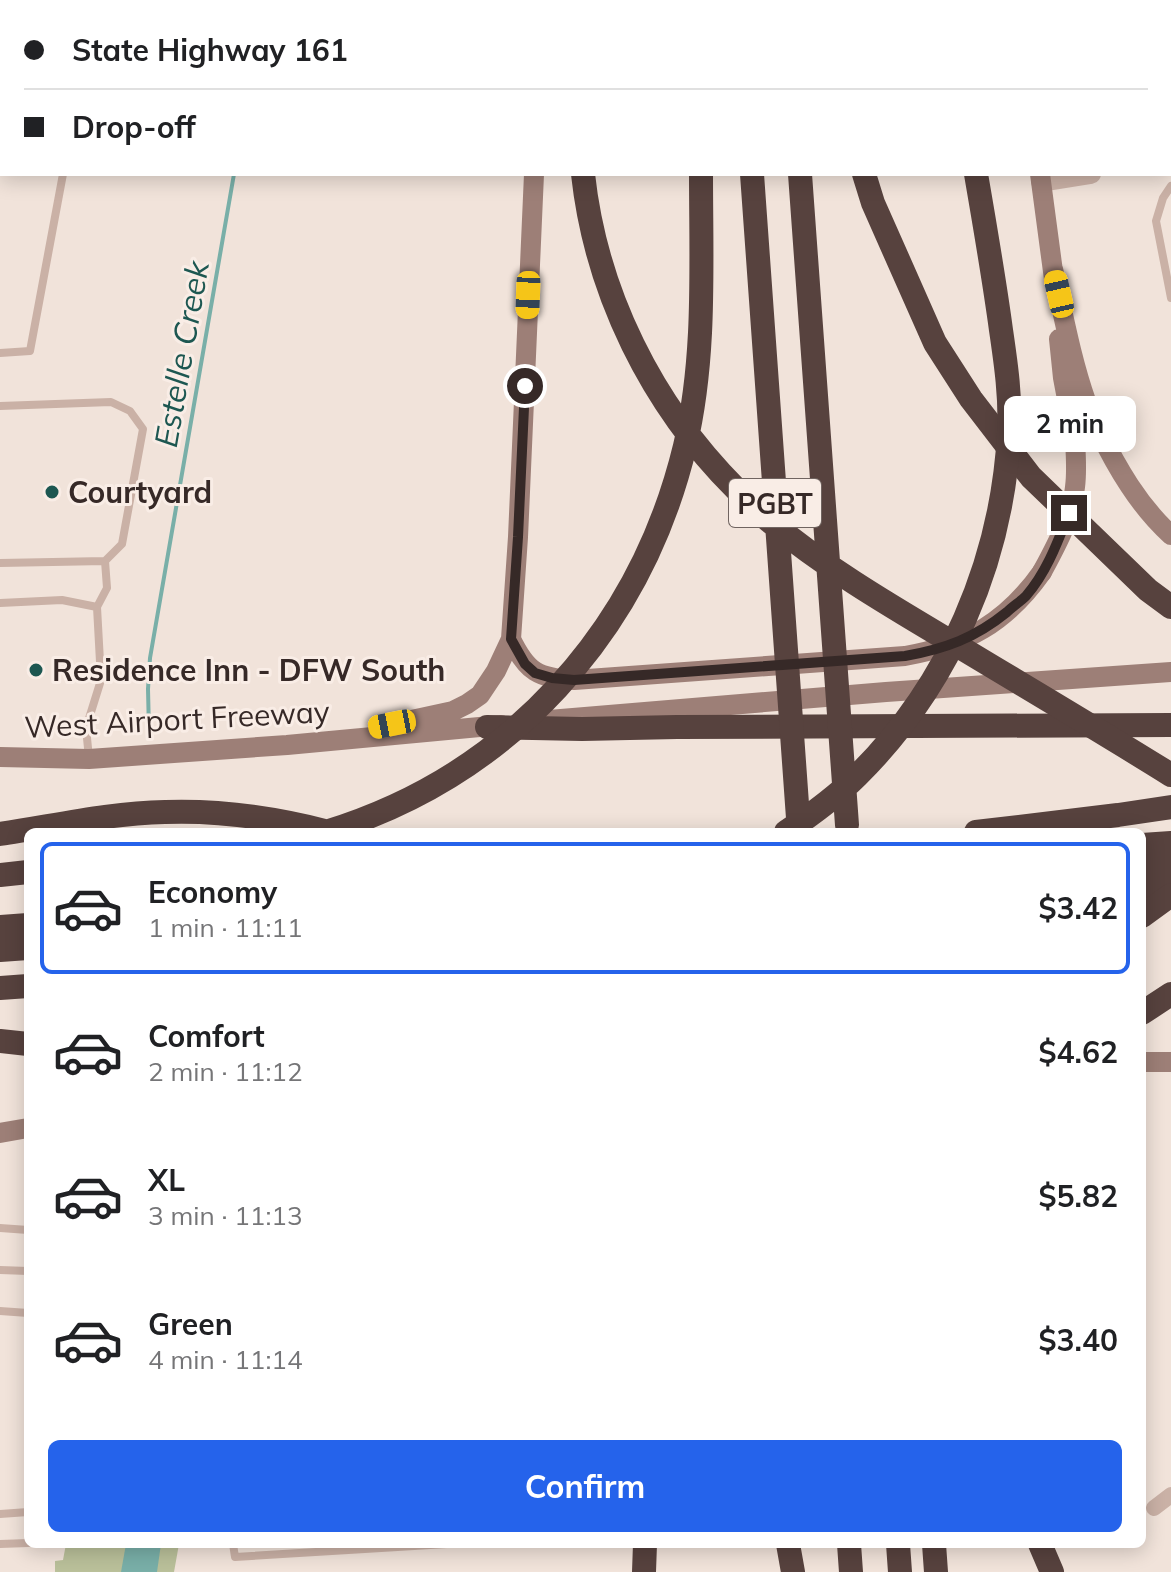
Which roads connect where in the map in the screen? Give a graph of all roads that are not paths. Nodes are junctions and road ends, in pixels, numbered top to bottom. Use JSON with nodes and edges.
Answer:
{"nodes":[{"id":1,"x":63,"y":176,"type":"edge"},
{"id":2,"x":534,"y":176,"type":"edge"},
{"id":3,"x":583,"y":176,"type":"edge"},
{"id":4,"x":701,"y":176,"type":"edge"},
{"id":5,"x":752,"y":176,"type":"edge"},
{"id":6,"x":800,"y":176,"type":"edge"},
{"id":7,"x":865,"y":176,"type":"edge"},
{"id":8,"x":976,"y":176,"type":"edge"},
{"id":9,"x":1066,"y":176,"type":"edge"},
{"id":10,"x":1041,"y":178,"type":"edge"},
{"id":11,"x":1171,"y":186,"type":"edge"},
{"id":12,"x":1053,"y":269,"type":"junction"},
{"id":13,"x":1171,"y":298,"type":"edge"},
{"id":14,"x":0,"y":353,"type":"edge"},
{"id":15,"x":0,"y":406,"type":"edge"},
{"id":16,"x":1171,"y":535,"type":"edge"},
{"id":17,"x":105,"y":561,"type":"junction"},
{"id":18,"x":0,"y":563,"type":"edge"},
{"id":19,"x":0,"y":603,"type":"edge"},
{"id":20,"x":97,"y":607,"type":"junction"},
{"id":21,"x":1171,"y":607,"type":"edge"},
{"id":22,"x":511,"y":639,"type":"junction"},
{"id":23,"x":1171,"y":672,"type":"edge"},
{"id":24,"x":1171,"y":725,"type":"edge"},
{"id":25,"x":487,"y":727,"type":"junction"},
{"id":26,"x":287,"y":745,"type":"junction"},
{"id":27,"x":0,"y":757,"type":"edge"},
{"id":28,"x":89,"y":759,"type":"junction"},
{"id":29,"x":1171,"y":775,"type":"edge"},
{"id":30,"x":1171,"y":807,"type":"edge"},
{"id":31,"x":44,"y":828,"type":"edge"},
{"id":32,"x":313,"y":828,"type":"edge"},
{"id":33,"x":339,"y":828,"type":"edge"},
{"id":34,"x":792,"y":828,"type":"edge"},
{"id":35,"x":799,"y":828,"type":"edge"},
{"id":36,"x":847,"y":828,"type":"edge"},
{"id":37,"x":1009,"y":828,"type":"edge"},
{"id":38,"x":24,"y":831,"type":"edge"},
{"id":39,"x":0,"y":834,"type":"edge"},
{"id":40,"x":1171,"y":843,"type":"edge"},
{"id":41,"x":1146,"y":845,"type":"edge"},
{"id":42,"x":1171,"y":867,"type":"edge"},
{"id":43,"x":1146,"y":869,"type":"edge"},
{"id":44,"x":24,"y":872,"type":"edge"},
{"id":45,"x":0,"y":875,"type":"edge"},
{"id":46,"x":1171,"y":885,"type":"edge"},
{"id":47,"x":1146,"y":887,"type":"edge"},
{"id":48,"x":1171,"y":895,"type":"edge"},
{"id":49,"x":1171,"y":909,"type":"edge"},
{"id":50,"x":1146,"y":911,"type":"edge"},
{"id":51,"x":1146,"y":913,"type":"edge"},
{"id":52,"x":24,"y":925,"type":"edge"},
{"id":53,"x":0,"y":927,"type":"edge"},
{"id":54,"x":24,"y":948,"type":"edge"},
{"id":55,"x":0,"y":950,"type":"edge"},
{"id":56,"x":24,"y":962,"type":"edge"},
{"id":57,"x":0,"y":964,"type":"edge"},
{"id":58,"x":1171,"y":994,"type":"edge"},
{"id":59,"x":1146,"y":1010,"type":"edge"},
{"id":60,"x":24,"y":1032,"type":"edge"},
{"id":61,"x":0,"y":1033,"type":"edge"},
{"id":62,"x":0,"y":1041,"type":"edge"},
{"id":63,"x":24,"y":1044,"type":"edge"},
{"id":64,"x":1146,"y":1062,"type":"edge"},
{"id":65,"x":1171,"y":1062,"type":"edge"},
{"id":66,"x":24,"y":1129,"type":"edge"},
{"id":67,"x":0,"y":1133,"type":"edge"},
{"id":68,"x":0,"y":1228,"type":"edge"},
{"id":69,"x":24,"y":1230,"type":"edge"},
{"id":70,"x":0,"y":1270,"type":"edge"},
{"id":71,"x":24,"y":1271,"type":"edge"},
{"id":72,"x":0,"y":1311,"type":"edge"},
{"id":73,"x":24,"y":1313,"type":"edge"},
{"id":74,"x":1171,"y":1495,"type":"edge"},
{"id":75,"x":1154,"y":1508,"type":"dead end"},
{"id":76,"x":24,"y":1512,"type":"edge"},
{"id":77,"x":0,"y":1514,"type":"edge"},
{"id":78,"x":24,"y":1543,"type":"edge"},
{"id":79,"x":0,"y":1544,"type":"edge"},
{"id":80,"x":234,"y":1548,"type":"edge"},
{"id":81,"x":310,"y":1548,"type":"edge"},
{"id":82,"x":645,"y":1548,"type":"edge"},
{"id":83,"x":789,"y":1548,"type":"edge"},
{"id":84,"x":849,"y":1548,"type":"edge"},
{"id":85,"x":898,"y":1548,"type":"edge"},
{"id":86,"x":934,"y":1548,"type":"edge"},
{"id":87,"x":1042,"y":1548,"type":"edge"},
{"id":88,"x":644,"y":1572,"type":"edge"},
{"id":89,"x":793,"y":1572,"type":"edge"},
{"id":90,"x":851,"y":1572,"type":"edge"},
{"id":91,"x":900,"y":1572,"type":"edge"},
{"id":92,"x":936,"y":1572,"type":"edge"},
{"id":93,"x":1052,"y":1572,"type":"edge"}],
"edges":[{"from":1,"to":14,"type":"lane"},
{"from":2,"to":22,"type":"main road"},
{"from":3,"to":29,"type":"highway","bridge":true},
{"from":4,"to":33,"type":"highway","bridge":true},
{"from":5,"to":35,"type":"highway","number":"PGBT","bridge":true},
{"from":6,"to":36,"type":"highway","number":"PGBT","bridge":true},
{"from":7,"to":21,"type":"highway"},
{"from":8,"to":34,"type":"highway","bridge":true},
{"from":9,"to":10,"type":"street"},
{"from":10,"to":12,"type":"main road"},
{"from":11,"to":13,"type":"lane"},
{"from":12,"to":16,"type":"main road"},
{"from":12,"to":22,"type":"main road","bridge":true},
{"from":15,"to":17,"type":"lane"},
{"from":17,"to":18,"type":"lane"},
{"from":17,"to":20,"type":"lane"},
{"from":19,"to":20,"type":"lane"},
{"from":20,"to":28,"type":"lane"},
{"from":22,"to":26,"type":"main road"},
{"from":23,"to":25,"type":"main road","name":"West Airport Freeway"},
{"from":24,"to":25,"type":"highway"},
{"from":25,"to":26,"type":"main road","name":"West Airport Freeway"},
{"from":26,"to":28,"type":"main road","name":"West Airport Freeway"},
{"from":27,"to":28,"type":"main road","name":"West Airport Freeway"},
{"from":30,"to":37,"type":"highway"},
{"from":31,"to":32,"type":"highway","bridge":true},
{"from":38,"to":39,"type":"highway","bridge":true},
{"from":40,"to":41,"type":"highway"},
{"from":42,"to":43,"type":"highway"},
{"from":44,"to":45,"type":"highway"},
{"from":46,"to":47,"type":"highway"},
{"from":48,"to":50,"type":"highway","bridge":true},
{"from":49,"to":51,"type":"highway"},
{"from":52,"to":53,"type":"highway"},
{"from":54,"to":55,"type":"highway"},
{"from":56,"to":57,"type":"highway"},
{"from":58,"to":59,"type":"highway"},
{"from":60,"to":61,"type":"highway"},
{"from":62,"to":63,"type":"highway"},
{"from":64,"to":65,"type":"main road"},
{"from":66,"to":67,"type":"main road"},
{"from":68,"to":69,"type":"lane"},
{"from":70,"to":71,"type":"lane"},
{"from":72,"to":73,"type":"lane"},
{"from":74,"to":75,"type":"street"},
{"from":76,"to":77,"type":"lane"},
{"from":78,"to":79,"type":"lane"},
{"from":80,"to":81,"type":"lane"},
{"from":82,"to":88,"type":"highway"},
{"from":83,"to":89,"type":"highway"},
{"from":84,"to":90,"type":"highway"},
{"from":85,"to":91,"type":"highway"},
{"from":86,"to":92,"type":"highway"},
{"from":87,"to":93,"type":"highway"}]}
